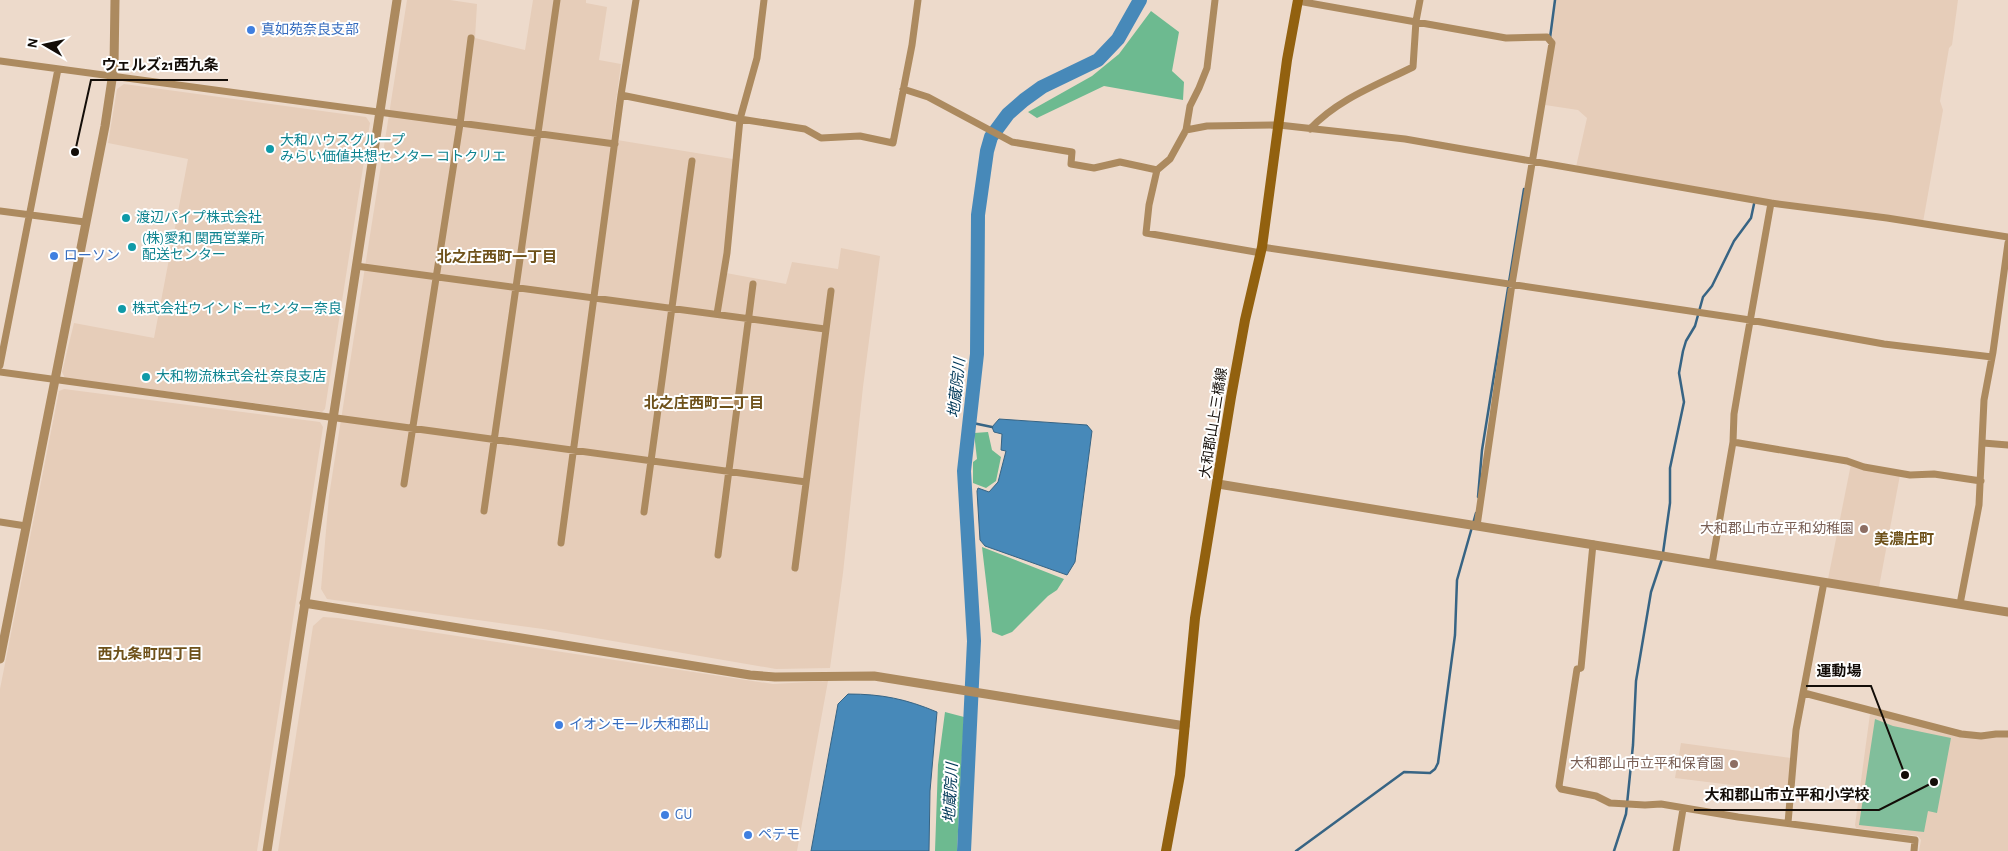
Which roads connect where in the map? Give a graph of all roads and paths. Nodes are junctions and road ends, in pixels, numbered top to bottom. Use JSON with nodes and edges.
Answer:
{"nodes":[{"id":1,"x":115,"y":0,"type":"edge"},
{"id":2,"x":397,"y":0,"type":"edge"},
{"id":3,"x":557,"y":0,"type":"edge"},
{"id":4,"x":636,"y":0,"type":"edge"},
{"id":5,"x":764,"y":0,"type":"edge"},
{"id":6,"x":918,"y":0,"type":"edge"},
{"id":7,"x":1214,"y":0,"type":"edge"},
{"id":8,"x":1298,"y":0,"type":"edge"},
{"id":9,"x":1420,"y":0,"type":"edge"},
{"id":10,"x":1416,"y":21,"type":"junction"},
{"id":11,"x":471,"y":38,"type":"dead end"},
{"id":12,"x":0,"y":61,"type":"edge"},
{"id":13,"x":58,"y":69,"type":"junction"},
{"id":14,"x":113,"y":76,"type":"junction"},
{"id":15,"x":903,"y":89,"type":"junction"},
{"id":16,"x":620,"y":95,"type":"junction"},
{"id":17,"x":381,"y":112,"type":"junction"},
{"id":18,"x":740,"y":119,"type":"junction"},
{"id":19,"x":460,"y":124,"type":"junction"},
{"id":20,"x":1279,"y":125,"type":"junction"},
{"id":21,"x":1310,"y":129,"type":"junction"},
{"id":22,"x":1186,"y":130,"type":"junction"},
{"id":23,"x":538,"y":135,"type":"junction"},
{"id":24,"x":615,"y":144,"type":"junction"},
{"id":25,"x":692,"y":161,"type":"dead end"},
{"id":26,"x":1533,"y":162,"type":"junction"},
{"id":27,"x":1157,"y":170,"type":"junction"},
{"id":28,"x":1771,"y":203,"type":"junction"},
{"id":29,"x":0,"y":211,"type":"edge"},
{"id":30,"x":30,"y":215,"type":"junction"},
{"id":31,"x":85,"y":222,"type":"junction"},
{"id":32,"x":2008,"y":237,"type":"edge"},
{"id":33,"x":2008,"y":243,"type":"edge"},
{"id":34,"x":1262,"y":250,"type":"junction"},
{"id":35,"x":356,"y":266,"type":"junction"},
{"id":36,"x":436,"y":276,"type":"junction"},
{"id":37,"x":1509,"y":283,"type":"junction"},
{"id":38,"x":753,"y":284,"type":"dead end"},
{"id":39,"x":516,"y":287,"type":"junction"},
{"id":40,"x":831,"y":291,"type":"dead end"},
{"id":41,"x":594,"y":297,"type":"junction"},
{"id":42,"x":671,"y":308,"type":"junction"},
{"id":43,"x":717,"y":314,"type":"junction"},
{"id":44,"x":748,"y":318,"type":"junction"},
{"id":45,"x":1750,"y":320,"type":"junction"},
{"id":46,"x":826,"y":329,"type":"junction"},
{"id":47,"x":1992,"y":357,"type":"junction"},
{"id":48,"x":0,"y":365,"type":"edge"},
{"id":49,"x":0,"y":372,"type":"edge"},
{"id":50,"x":54,"y":380,"type":"junction"},
{"id":51,"x":334,"y":418,"type":"junction"},
{"id":52,"x":413,"y":430,"type":"junction"},
{"id":53,"x":494,"y":440,"type":"junction"},
{"id":54,"x":1734,"y":442,"type":"junction"},
{"id":55,"x":1983,"y":443,"type":"junction"},
{"id":56,"x":2008,"y":445,"type":"edge"},
{"id":57,"x":574,"y":450,"type":"junction"},
{"id":58,"x":650,"y":461,"type":"junction"},
{"id":59,"x":728,"y":471,"type":"junction"},
{"id":60,"x":1981,"y":481,"type":"junction"},
{"id":61,"x":806,"y":482,"type":"junction"},
{"id":62,"x":404,"y":484,"type":"dead end"},
{"id":63,"x":1218,"y":484,"type":"junction"},
{"id":64,"x":484,"y":511,"type":"dead end"},
{"id":65,"x":644,"y":512,"type":"dead end"},
{"id":66,"x":0,"y":522,"type":"edge"},
{"id":67,"x":1472,"y":525,"type":"junction"},
{"id":68,"x":26,"y":526,"type":"junction"},
{"id":69,"x":561,"y":543,"type":"dead end"},
{"id":70,"x":1593,"y":544,"type":"junction"},
{"id":71,"x":718,"y":555,"type":"dead end"},
{"id":72,"x":1712,"y":564,"type":"junction"},
{"id":73,"x":796,"y":568,"type":"dead end"},
{"id":74,"x":1824,"y":582,"type":"junction"},
{"id":75,"x":304,"y":603,"type":"junction"},
{"id":76,"x":1960,"y":604,"type":"junction"},
{"id":77,"x":2008,"y":612,"type":"edge"},
{"id":78,"x":3,"y":631,"type":"edge"},
{"id":79,"x":0,"y":659,"type":"edge"},
{"id":80,"x":1804,"y":693,"type":"junction"},
{"id":81,"x":1185,"y":726,"type":"junction"},
{"id":82,"x":2008,"y":734,"type":"edge"},
{"id":83,"x":1683,"y":809,"type":"junction"},
{"id":84,"x":1788,"y":823,"type":"junction"},
{"id":85,"x":267,"y":851,"type":"edge"},
{"id":86,"x":1166,"y":851,"type":"edge"},
{"id":87,"x":1676,"y":851,"type":"edge"},
{"id":88,"x":1914,"y":851,"type":"edge"}],
"edges":[{"from":1,"to":14,"type":"street"},
{"from":2,"to":17,"type":"street"},
{"from":3,"to":23,"type":"street"},
{"from":4,"to":16,"type":"street"},
{"from":5,"to":18,"type":"street"},
{"from":6,"to":15,"type":"street"},
{"from":7,"to":22,"type":"street"},
{"from":8,"to":10,"type":"street"},
{"from":8,"to":20,"type":"main road","name":"大和郡山上三橋線"},
{"from":9,"to":10,"type":"street"},
{"from":10,"to":21,"type":"street"},
{"from":10,"to":26,"type":"street"},
{"from":11,"to":19,"type":"street"},
{"from":12,"to":13,"type":"street"},
{"from":13,"to":14,"type":"street"},
{"from":13,"to":30,"type":"street"},
{"from":14,"to":17,"type":"street"},
{"from":14,"to":31,"type":"street"},
{"from":15,"to":18,"type":"street"},
{"from":15,"to":27,"type":"street"},
{"from":16,"to":18,"type":"street"},
{"from":16,"to":24,"type":"street"},
{"from":17,"to":19,"type":"street"},
{"from":17,"to":35,"type":"street"},
{"from":18,"to":43,"type":"street"},
{"from":19,"to":23,"type":"street"},
{"from":19,"to":36,"type":"street"},
{"from":20,"to":21,"type":"street"},
{"from":20,"to":22,"type":"street"},
{"from":20,"to":34,"type":"main road","name":"大和郡山上三橋線"},
{"from":21,"to":26,"type":"street"},
{"from":22,"to":27,"type":"street"},
{"from":23,"to":24,"type":"street"},
{"from":23,"to":39,"type":"street"},
{"from":24,"to":41,"type":"street"},
{"from":25,"to":42,"type":"street"},
{"from":26,"to":28,"type":"street"},
{"from":26,"to":37,"type":"street"},
{"from":27,"to":34,"type":"street"},
{"from":28,"to":32,"type":"street"},
{"from":28,"to":45,"type":"street"},
{"from":29,"to":30,"type":"street"},
{"from":30,"to":31,"type":"street"},
{"from":30,"to":48,"type":"street"},
{"from":31,"to":50,"type":"street"},
{"from":33,"to":47,"type":"street"},
{"from":34,"to":37,"type":"street"},
{"from":34,"to":63,"type":"main road","name":"大和郡山上三橋線"},
{"from":35,"to":36,"type":"street"},
{"from":35,"to":51,"type":"street"},
{"from":36,"to":39,"type":"street"},
{"from":36,"to":52,"type":"street"},
{"from":37,"to":45,"type":"street"},
{"from":37,"to":67,"type":"street"},
{"from":38,"to":44,"type":"street"},
{"from":39,"to":41,"type":"street"},
{"from":39,"to":53,"type":"street"},
{"from":40,"to":46,"type":"street"},
{"from":41,"to":42,"type":"street"},
{"from":41,"to":57,"type":"street"},
{"from":42,"to":43,"type":"street"},
{"from":42,"to":58,"type":"street"},
{"from":43,"to":44,"type":"street"},
{"from":44,"to":46,"type":"street"},
{"from":44,"to":59,"type":"street"},
{"from":45,"to":47,"type":"street"},
{"from":45,"to":54,"type":"street"},
{"from":46,"to":61,"type":"street"},
{"from":47,"to":55,"type":"street"},
{"from":49,"to":50,"type":"street"},
{"from":50,"to":51,"type":"street"},
{"from":50,"to":68,"type":"street"},
{"from":51,"to":52,"type":"street"},
{"from":51,"to":75,"type":"street"},
{"from":52,"to":53,"type":"street"},
{"from":52,"to":62,"type":"street"},
{"from":53,"to":57,"type":"street"},
{"from":53,"to":64,"type":"street"},
{"from":54,"to":60,"type":"street"},
{"from":54,"to":72,"type":"street"},
{"from":55,"to":56,"type":"street"},
{"from":55,"to":60,"type":"street"},
{"from":57,"to":58,"type":"street"},
{"from":57,"to":69,"type":"street"},
{"from":58,"to":59,"type":"street"},
{"from":58,"to":65,"type":"street"},
{"from":59,"to":61,"type":"street"},
{"from":59,"to":71,"type":"street"},
{"from":60,"to":76,"type":"street"},
{"from":61,"to":73,"type":"street"},
{"from":63,"to":67,"type":"street"},
{"from":63,"to":81,"type":"main road","name":"大和郡山上三橋線"},
{"from":66,"to":68,"type":"street"},
{"from":67,"to":70,"type":"street"},
{"from":68,"to":78,"type":"street"},
{"from":70,"to":72,"type":"street"},
{"from":70,"to":83,"type":"street"},
{"from":72,"to":74,"type":"street"},
{"from":74,"to":76,"type":"street"},
{"from":74,"to":80,"type":"street"},
{"from":75,"to":81,"type":"street"},
{"from":75,"to":85,"type":"street"},
{"from":76,"to":77,"type":"street"},
{"from":78,"to":79,"type":"street"},
{"from":80,"to":82,"type":"street"},
{"from":80,"to":84,"type":"street"},
{"from":81,"to":86,"type":"main road","name":"大和郡山上三橋線"},
{"from":83,"to":84,"type":"street"},
{"from":83,"to":87,"type":"street"},
{"from":84,"to":88,"type":"street"}]}
